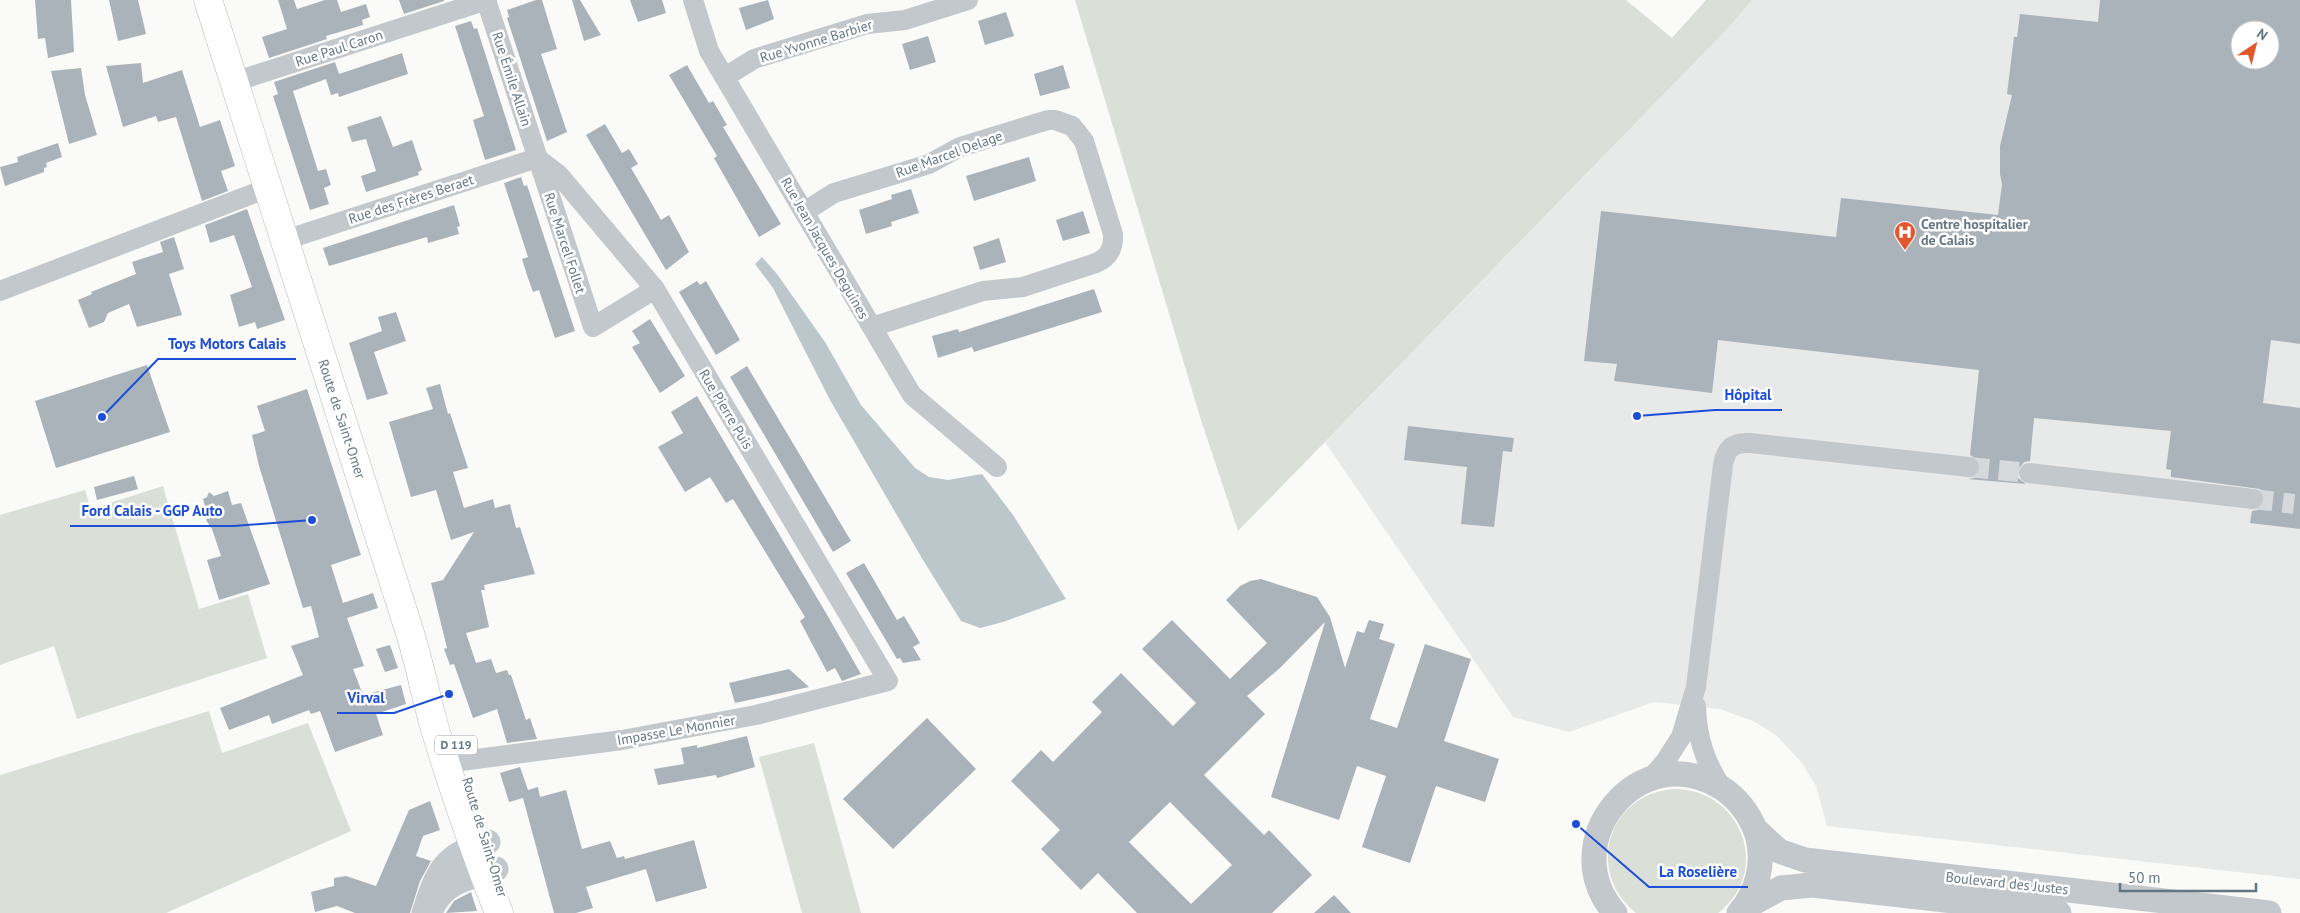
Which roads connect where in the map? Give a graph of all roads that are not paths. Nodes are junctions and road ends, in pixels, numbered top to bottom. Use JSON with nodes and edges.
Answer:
{"nodes":[{"id":1,"x":208,"y":0,"type":"edge"},
{"id":2,"x":487,"y":0,"type":"edge"},
{"id":3,"x":693,"y":0,"type":"edge"},
{"id":4,"x":968,"y":0,"type":"edge"},
{"id":5,"x":441,"y":7,"type":"edge"},
{"id":6,"x":725,"y":77,"type":"junction"},
{"id":7,"x":234,"y":82,"type":"junction"},
{"id":8,"x":537,"y":158,"type":"junction"},
{"id":9,"x":268,"y":188,"type":"junction"},
{"id":10,"x":804,"y":212,"type":"junction"},
{"id":11,"x":285,"y":240,"type":"junction"},
{"id":12,"x":655,"y":290,"type":"junction"},
{"id":13,"x":0,"y":291,"type":"edge"},
{"id":14,"x":872,"y":327,"type":"junction"},
{"id":15,"x":997,"y":467,"type":"dead end"},
{"id":16,"x":1969,"y":468,"type":"tunnel mouth"},
{"id":17,"x":2029,"y":474,"type":"tunnel mouth"},
{"id":18,"x":2253,"y":499,"type":"tunnel mouth"},
{"id":19,"x":415,"y":650,"type":"junction"},
{"id":20,"x":888,"y":681,"type":"joint"},
{"id":21,"x":1696,"y":687,"type":"junction"},
{"id":22,"x":461,"y":761,"type":"junction"},
{"id":23,"x":1649,"y":780,"type":"junction"},
{"id":24,"x":1722,"y":788,"type":"junction"},
{"id":25,"x":1755,"y":829,"type":"junction"},
{"id":26,"x":480,"y":845,"type":"junction"},
{"id":27,"x":489,"y":871,"type":"junction"},
{"id":28,"x":1597,"y":902,"type":"edge"},
{"id":29,"x":1742,"y":911,"type":"edge"},
{"id":30,"x":424,"y":913,"type":"edge"},
{"id":31,"x":430,"y":913,"type":"edge"},
{"id":32,"x":499,"y":913,"type":"edge"},
{"id":33,"x":508,"y":913,"type":"edge"},
{"id":34,"x":1615,"y":913,"type":"edge"},
{"id":35,"x":2059,"y":913,"type":"edge"},
{"id":36,"x":2269,"y":913,"type":"edge"}],
"edges":[{"from":1,"to":7,"type":"main road","name":"Route de Saint-Omer","number":"D 119"},
{"from":2,"to":5,"type":"street","name":"Rue Paul Caron"},
{"from":2,"to":8,"type":"street","name":"Rue Émile Allain"},
{"from":3,"to":6,"type":"street","name":"Rue Jean Jacques Deguines"},
{"from":4,"to":6,"type":"street","name":"Rue Yvonne Barbier"},
{"from":5,"to":7,"type":"street","name":"Rue Paul Caron"},
{"from":6,"to":10,"type":"street","name":"Rue Jean Jacques Deguines"},
{"from":7,"to":9,"type":"main road","name":"Route de Saint-Omer","number":"D 119"},
{"from":8,"to":11,"type":"street","name":"Rue des Frères Beraet"},
{"from":8,"to":12,"type":"street","name":"Rue Pierre Puis"},
{"from":8,"to":12,"type":"street","name":"Rue Marcel Follet"},
{"from":9,"to":11,"type":"main road","name":"Route de Saint-Omer","number":"D 119"},
{"from":9,"to":13,"type":"street"},
{"from":10,"to":14,"type":"street","name":"Rue Jean Jacques Deguines"},
{"from":10,"to":14,"type":"street","name":"Rue Marcel Delage"},
{"from":11,"to":19,"type":"main road","name":"Route de Saint-Omer","number":"D 119"},
{"from":12,"to":20,"type":"street","name":"Rue Pierre Puis"},
{"from":14,"to":15,"type":"street","name":"Rue Jean Jacques Deguines"},
{"from":16,"to":21,"type":"street"},
{"from":17,"to":18,"type":"street"},
{"from":19,"to":22,"type":"main road","name":"Route de Saint-Omer","number":"D 119"},
{"from":19,"to":26,"type":"main road","name":"Route de Saint-Omer","number":"D 119"},
{"from":20,"to":22,"type":"street","name":"Impasse Le Monnier"},
{"from":21,"to":23,"type":"street"},
{"from":21,"to":24,"type":"street"},
{"from":22,"to":26,"type":"main road","name":"Route de Saint-Omer","number":"D 119"},
{"from":23,"to":24,"type":"street"},
{"from":23,"to":28,"type":"street"},
{"from":24,"to":25,"type":"street"},
{"from":25,"to":29,"type":"street"},
{"from":25,"to":36,"type":"street","name":"Boulevard des Justes"},
{"from":26,"to":27,"type":"main road","name":"Route de Saint-Omer","number":"D 119"},
{"from":26,"to":30,"type":"street"},
{"from":27,"to":31,"type":"street"},
{"from":27,"to":32,"type":"main road","name":"Route de Saint-Omer","number":"D 119"},
{"from":27,"to":33,"type":"main road","name":"Route de Saint-Omer","number":"D 119"},
{"from":28,"to":34,"type":"street"},
{"from":29,"to":35,"type":"street","name":"Boulevard des Justes"}]}
